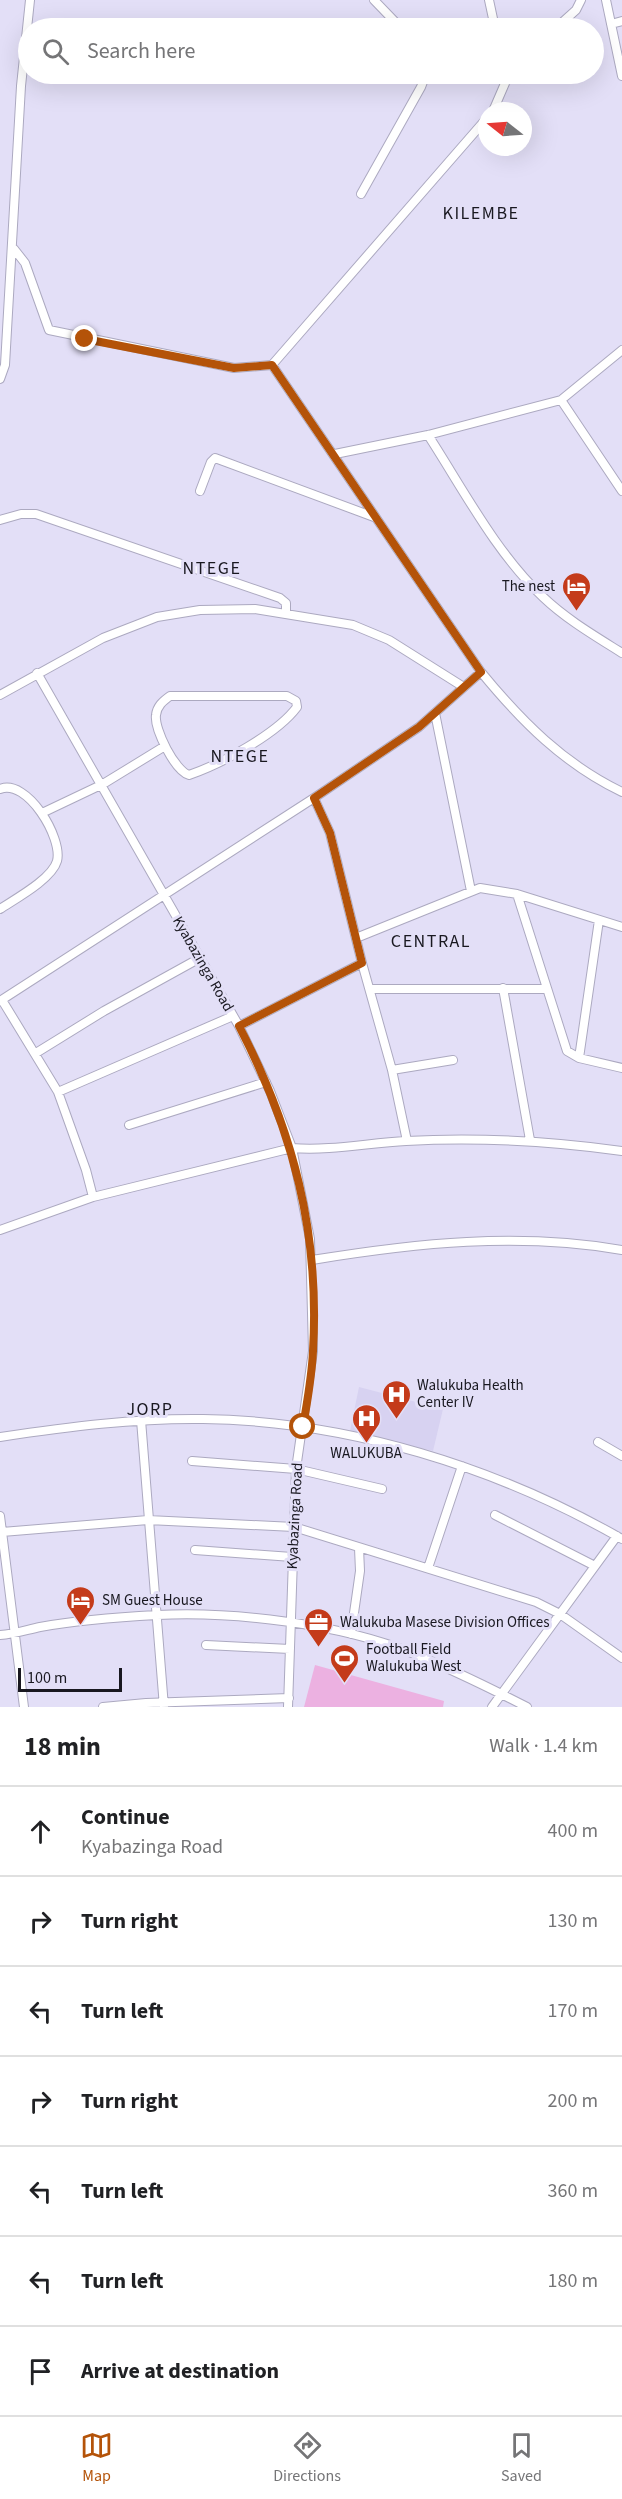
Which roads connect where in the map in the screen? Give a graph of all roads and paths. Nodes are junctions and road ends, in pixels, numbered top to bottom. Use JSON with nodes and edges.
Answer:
{"nodes":[{"id":1,"x":30,"y":0,"type":"edge"},
{"id":2,"x":374,"y":0,"type":"edge"},
{"id":3,"x":489,"y":0,"type":"edge"},
{"id":4,"x":581,"y":0,"type":"edge"},
{"id":5,"x":606,"y":0,"type":"edge"},
{"id":6,"x":28,"y":18,"type":"edge"},
{"id":7,"x":391,"y":18,"type":"edge"},
{"id":8,"x":493,"y":18,"type":"edge"},
{"id":9,"x":567,"y":18,"type":"edge"},
{"id":10,"x":622,"y":21,"type":"edge"},
{"id":11,"x":611,"y":24,"type":"junction"},
{"id":12,"x":622,"y":76,"type":"edge"},
{"id":13,"x":23,"y":84,"type":"edge"},
{"id":14,"x":422,"y":84,"type":"edge"},
{"id":15,"x":503,"y":84,"type":"edge"},
{"id":16,"x":496,"y":102,"type":"edge"},
{"id":17,"x":478,"y":128,"type":"edge"},
{"id":18,"x":361,"y":194,"type":"dead end"},
{"id":19,"x":14,"y":249,"type":"junction"},
{"id":20,"x":622,"y":350,"type":"edge"},
{"id":21,"x":272,"y":365,"type":"junction"},
{"id":22,"x":0,"y":379,"type":"edge"},
{"id":23,"x":561,"y":400,"type":"junction"},
{"id":24,"x":428,"y":435,"type":"junction"},
{"id":25,"x":334,"y":454,"type":"junction"},
{"id":26,"x":201,"y":491,"type":"dead end"},
{"id":27,"x":622,"y":491,"type":"edge"},
{"id":28,"x":374,"y":517,"type":"junction"},
{"id":29,"x":0,"y":520,"type":"edge"},
{"id":30,"x":286,"y":614,"type":"junction"},
{"id":31,"x":622,"y":652,"type":"edge"},
{"id":32,"x":481,"y":672,"type":"junction"},
{"id":33,"x":37,"y":673,"type":"junction"},
{"id":34,"x":462,"y":686,"type":"junction"},
{"id":35,"x":0,"y":695,"type":"edge"},
{"id":36,"x":435,"y":713,"type":"junction"},
{"id":37,"x":165,"y":746,"type":"junction"},
{"id":38,"x":103,"y":784,"type":"junction"},
{"id":39,"x":0,"y":789,"type":"edge"},
{"id":40,"x":622,"y":792,"type":"edge"},
{"id":41,"x":314,"y":798,"type":"junction"},
{"id":42,"x":42,"y":813,"type":"junction"},
{"id":43,"x":471,"y":891,"type":"junction"},
{"id":44,"x":164,"y":893,"type":"junction"},
{"id":45,"x":517,"y":894,"type":"junction"},
{"id":46,"x":0,"y":909,"type":"edge"},
{"id":47,"x":599,"y":920,"type":"junction"},
{"id":48,"x":622,"y":927,"type":"edge"},
{"id":49,"x":356,"y":938,"type":"junction"},
{"id":50,"x":200,"y":958,"type":"junction"},
{"id":51,"x":362,"y":963,"type":"junction"},
{"id":52,"x":503,"y":988,"type":"junction"},
{"id":53,"x":370,"y":989,"type":"junction"},
{"id":54,"x":546,"y":989,"type":"junction"},
{"id":55,"x":1,"y":1000,"type":"edge"},
{"id":56,"x":233,"y":1016,"type":"junction"},
{"id":57,"x":239,"y":1026,"type":"junction"},
{"id":58,"x":36,"y":1053,"type":"junction"},
{"id":59,"x":579,"y":1058,"type":"junction"},
{"id":60,"x":453,"y":1060,"type":"dead end"},
{"id":61,"x":622,"y":1068,"type":"edge"},
{"id":62,"x":392,"y":1070,"type":"junction"},
{"id":63,"x":266,"y":1082,"type":"junction"},
{"id":64,"x":58,"y":1092,"type":"junction"},
{"id":65,"x":129,"y":1125,"type":"dead end"},
{"id":66,"x":530,"y":1140,"type":"junction"},
{"id":67,"x":407,"y":1141,"type":"junction"},
{"id":68,"x":292,"y":1148,"type":"junction"},
{"id":69,"x":622,"y":1151,"type":"edge"},
{"id":70,"x":93,"y":1197,"type":"junction"},
{"id":71,"x":0,"y":1230,"type":"edge"},
{"id":72,"x":622,"y":1250,"type":"edge"},
{"id":73,"x":312,"y":1260,"type":"junction"},
{"id":74,"x":141,"y":1420,"type":"junction"},
{"id":75,"x":303,"y":1427,"type":"junction"},
{"id":76,"x":0,"y":1437,"type":"edge"},
{"id":77,"x":598,"y":1443,"type":"dead end"},
{"id":78,"x":622,"y":1456,"type":"edge"},
{"id":79,"x":192,"y":1461,"type":"dead end"},
{"id":80,"x":462,"y":1466,"type":"junction"},
{"id":81,"x":296,"y":1468,"type":"junction"},
{"id":82,"x":382,"y":1489,"type":"dead end"},
{"id":83,"x":495,"y":1515,"type":"dead end"},
{"id":84,"x":0,"y":1516,"type":"edge"},
{"id":85,"x":148,"y":1521,"type":"junction"},
{"id":86,"x":294,"y":1527,"type":"junction"},
{"id":87,"x":2,"y":1532,"type":"junction"},
{"id":88,"x":620,"y":1537,"type":"edge"},
{"id":89,"x":359,"y":1548,"type":"junction"},
{"id":90,"x":195,"y":1550,"type":"dead end"},
{"id":91,"x":292,"y":1557,"type":"junction"},
{"id":92,"x":595,"y":1566,"type":"junction"},
{"id":93,"x":428,"y":1568,"type":"junction"},
{"id":94,"x":560,"y":1614,"type":"junction"},
{"id":95,"x":157,"y":1615,"type":"junction"},
{"id":96,"x":290,"y":1624,"type":"junction"},
{"id":97,"x":16,"y":1634,"type":"junction"},
{"id":98,"x":351,"y":1634,"type":"junction"},
{"id":99,"x":0,"y":1635,"type":"edge"},
{"id":100,"x":206,"y":1645,"type":"dead end"},
{"id":101,"x":290,"y":1649,"type":"junction"},
{"id":102,"x":622,"y":1658,"type":"edge"},
{"id":103,"x":502,"y":1694,"type":"junction"},
{"id":104,"x":289,"y":1703,"type":"edge"},
{"id":105,"x":164,"y":1704,"type":"edge"},
{"id":106,"x":24,"y":1707,"type":"edge"},
{"id":107,"x":104,"y":1707,"type":"edge"},
{"id":108,"x":492,"y":1707,"type":"edge"},
{"id":109,"x":527,"y":1707,"type":"edge"}],
"edges":[{"from":1,"to":6,"type":"street"},
{"from":2,"to":7,"type":"street"},
{"from":3,"to":8,"type":"street"},
{"from":4,"to":9,"type":"street"},
{"from":5,"to":11,"type":"street"},
{"from":10,"to":11,"type":"street"},
{"from":11,"to":12,"type":"street"},
{"from":13,"to":19,"type":"street"},
{"from":14,"to":18,"type":"street"},
{"from":15,"to":16,"type":"street"},
{"from":17,"to":21,"type":"street"},
{"from":19,"to":21,"type":"street"},
{"from":19,"to":22,"type":"street"},
{"from":20,"to":23,"type":"street"},
{"from":21,"to":25,"type":"street"},
{"from":23,"to":24,"type":"street"},
{"from":23,"to":27,"type":"street"},
{"from":24,"to":25,"type":"street"},
{"from":24,"to":31,"type":"street"},
{"from":25,"to":28,"type":"street"},
{"from":26,"to":28,"type":"street"},
{"from":28,"to":32,"type":"street"},
{"from":29,"to":30,"type":"street"},
{"from":30,"to":33,"type":"street"},
{"from":30,"to":34,"type":"street"},
{"from":32,"to":34,"type":"street"},
{"from":32,"to":40,"type":"street"},
{"from":33,"to":35,"type":"street"},
{"from":33,"to":38,"type":"street","name":"Kyabazinga Road"},
{"from":34,"to":36,"type":"street"},
{"from":36,"to":41,"type":"street"},
{"from":36,"to":43,"type":"street"},
{"from":37,"to":37,"type":"street"},
{"from":37,"to":38,"type":"street"},
{"from":38,"to":42,"type":"street"},
{"from":38,"to":44,"type":"street","name":"Kyabazinga Road"},
{"from":39,"to":42,"type":"street"},
{"from":41,"to":44,"type":"street"},
{"from":41,"to":49,"type":"street"},
{"from":42,"to":46,"type":"street"},
{"from":43,"to":45,"type":"street"},
{"from":43,"to":49,"type":"street"},
{"from":44,"to":50,"type":"street","name":"Kyabazinga Road"},
{"from":44,"to":55,"type":"street"},
{"from":45,"to":47,"type":"street"},
{"from":45,"to":54,"type":"street"},
{"from":47,"to":48,"type":"street"},
{"from":47,"to":59,"type":"street"},
{"from":49,"to":51,"type":"street"},
{"from":50,"to":56,"type":"street","name":"Kyabazinga Road"},
{"from":50,"to":58,"type":"street"},
{"from":51,"to":53,"type":"street"},
{"from":51,"to":57,"type":"street"},
{"from":52,"to":53,"type":"street"},
{"from":52,"to":54,"type":"street"},
{"from":52,"to":66,"type":"street"},
{"from":53,"to":62,"type":"street"},
{"from":54,"to":59,"type":"street"},
{"from":55,"to":58,"type":"street"},
{"from":56,"to":57,"type":"street","name":"Kyabazinga Road"},
{"from":56,"to":64,"type":"street"},
{"from":57,"to":63,"type":"street","name":"Kyabazinga Road"},
{"from":58,"to":64,"type":"street"},
{"from":59,"to":61,"type":"street"},
{"from":60,"to":62,"type":"street"},
{"from":62,"to":67,"type":"street"},
{"from":63,"to":65,"type":"street"},
{"from":63,"to":68,"type":"street","name":"Kyabazinga Road"},
{"from":64,"to":70,"type":"street"},
{"from":66,"to":67,"type":"street"},
{"from":66,"to":69,"type":"street"},
{"from":67,"to":68,"type":"street"},
{"from":68,"to":70,"type":"street"},
{"from":68,"to":73,"type":"street","name":"Kyabazinga Road"},
{"from":70,"to":71,"type":"street"},
{"from":72,"to":73,"type":"street"},
{"from":73,"to":75,"type":"street","name":"Kyabazinga Road"},
{"from":74,"to":75,"type":"street"},
{"from":74,"to":76,"type":"street"},
{"from":74,"to":85,"type":"street"},
{"from":75,"to":80,"type":"street"},
{"from":75,"to":81,"type":"street","name":"Kyabazinga Road"},
{"from":77,"to":78,"type":"street"},
{"from":79,"to":81,"type":"street"},
{"from":80,"to":88,"type":"street"},
{"from":80,"to":93,"type":"street"},
{"from":81,"to":82,"type":"street"},
{"from":81,"to":86,"type":"street","name":"Kyabazinga Road"},
{"from":83,"to":92,"type":"street"},
{"from":84,"to":87,"type":"street"},
{"from":85,"to":86,"type":"street"},
{"from":85,"to":87,"type":"street"},
{"from":85,"to":95,"type":"street"},
{"from":86,"to":89,"type":"street"},
{"from":86,"to":91,"type":"street","name":"Kyabazinga Road"},
{"from":87,"to":97,"type":"street"},
{"from":88,"to":92,"type":"street"},
{"from":89,"to":93,"type":"street"},
{"from":89,"to":98,"type":"street"},
{"from":90,"to":91,"type":"street"},
{"from":91,"to":96,"type":"street","name":"Kyabazinga Road"},
{"from":92,"to":94,"type":"street"},
{"from":93,"to":94,"type":"street"},
{"from":94,"to":102,"type":"street"},
{"from":94,"to":103,"type":"street"},
{"from":95,"to":96,"type":"street"},
{"from":95,"to":97,"type":"street"},
{"from":95,"to":105,"type":"street"},
{"from":96,"to":98,"type":"street"},
{"from":96,"to":101,"type":"street","name":"Kyabazinga Road"},
{"from":97,"to":99,"type":"street"},
{"from":97,"to":106,"type":"street"},
{"from":98,"to":103,"type":"street"},
{"from":100,"to":101,"type":"street"},
{"from":101,"to":104,"type":"street","name":"Kyabazinga Road"},
{"from":103,"to":108,"type":"street"},
{"from":103,"to":109,"type":"street"},
{"from":104,"to":105,"type":"street"},
{"from":105,"to":107,"type":"street"}]}
